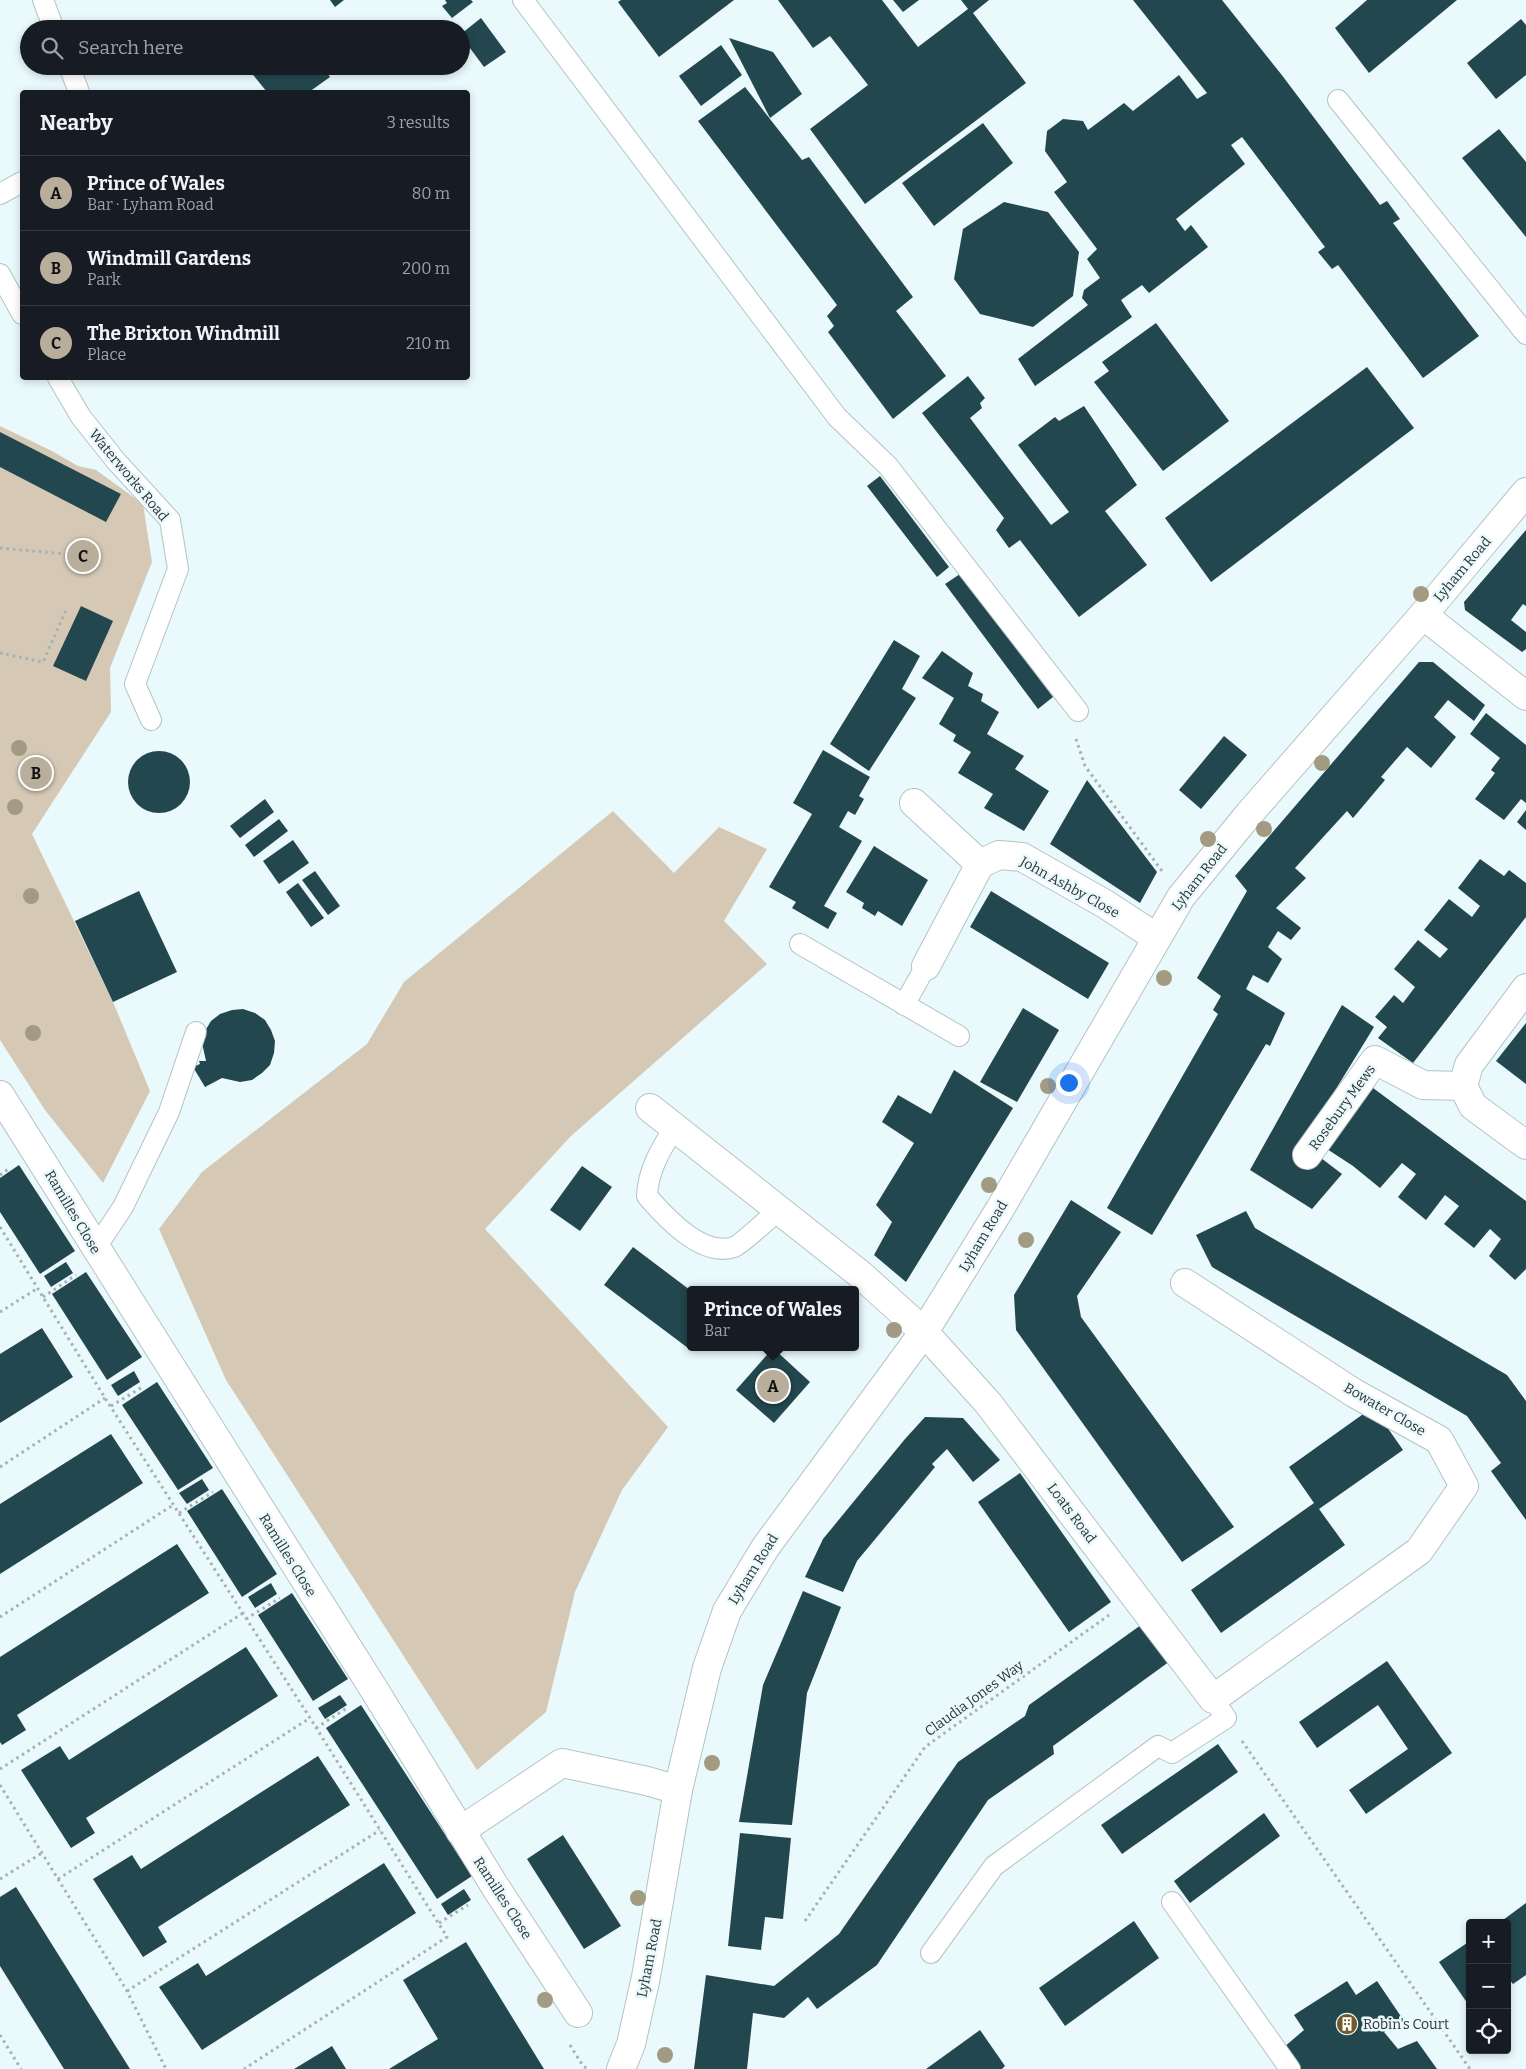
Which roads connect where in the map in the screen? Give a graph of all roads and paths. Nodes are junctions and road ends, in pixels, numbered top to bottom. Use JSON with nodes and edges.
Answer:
{"nodes":[{"id":1,"x":43,"y":0,"type":"edge"},
{"id":2,"x":523,"y":0,"type":"edge"},
{"id":3,"x":51,"y":20,"type":"edge"},
{"id":4,"x":72,"y":75,"type":"edge"},
{"id":5,"x":78,"y":90,"type":"edge"},
{"id":6,"x":1338,"y":100,"type":"dead end"},
{"id":7,"x":20,"y":183,"type":"edge"},
{"id":8,"x":0,"y":194,"type":"edge"},
{"id":9,"x":0,"y":274,"type":"edge"},
{"id":10,"x":20,"y":310,"type":"edge"},
{"id":11,"x":1526,"y":334,"type":"edge"},
{"id":12,"x":59,"y":380,"type":"edge"},
{"id":13,"x":1526,"y":492,"type":"edge"},
{"id":14,"x":0,"y":548,"type":"edge"},
{"id":15,"x":66,"y":554,"type":"dead end"},
{"id":16,"x":67,"y":608,"type":"dead end"},
{"id":17,"x":1423,"y":615,"type":"junction"},
{"id":18,"x":0,"y":652,"type":"edge"},
{"id":19,"x":1060,"y":689,"type":"junction"},
{"id":20,"x":1526,"y":696,"type":"edge"},
{"id":21,"x":1078,"y":711,"type":"dead end"},
{"id":22,"x":151,"y":720,"type":"dead end"},
{"id":23,"x":914,"y":803,"type":"dead end"},
{"id":24,"x":980,"y":864,"type":"junction"},
{"id":25,"x":1181,"y":897,"type":"junction"},
{"id":26,"x":1157,"y":938,"type":"junction"},
{"id":27,"x":800,"y":944,"type":"dead end"},
{"id":28,"x":926,"y":966,"type":"joint"},
{"id":29,"x":1526,"y":988,"type":"edge"},
{"id":30,"x":904,"y":1005,"type":"junction"},
{"id":31,"x":196,"y":1032,"type":"dead end"},
{"id":32,"x":959,"y":1036,"type":"dead end"},
{"id":33,"x":1463,"y":1086,"type":"junction"},
{"id":34,"x":0,"y":1095,"type":"edge"},
{"id":35,"x":650,"y":1108,"type":"dead end"},
{"id":36,"x":674,"y":1128,"type":"junction"},
{"id":37,"x":1526,"y":1145,"type":"edge"},
{"id":38,"x":1307,"y":1155,"type":"dead end"},
{"id":39,"x":779,"y":1210,"type":"junction"},
{"id":40,"x":0,"y":1227,"type":"edge"},
{"id":41,"x":98,"y":1254,"type":"junction"},
{"id":42,"x":1185,"y":1283,"type":"dead end"},
{"id":43,"x":38,"y":1288,"type":"junction"},
{"id":44,"x":43,"y":1297,"type":"junction"},
{"id":45,"x":0,"y":1312,"type":"edge"},
{"id":46,"x":924,"y":1332,"type":"junction"},
{"id":47,"x":172,"y":1369,"type":"junction"},
{"id":48,"x":105,"y":1398,"type":"junction"},
{"id":49,"x":111,"y":1406,"type":"junction"},
{"id":50,"x":0,"y":1467,"type":"edge"},
{"id":51,"x":238,"y":1476,"type":"junction"},
{"id":52,"x":174,"y":1505,"type":"junction"},
{"id":53,"x":179,"y":1513,"type":"junction"},
{"id":54,"x":305,"y":1582,"type":"junction"},
{"id":55,"x":1135,"y":1596,"type":"junction"},
{"id":56,"x":243,"y":1613,"type":"junction"},
{"id":57,"x":0,"y":1617,"type":"edge"},
{"id":58,"x":246,"y":1619,"type":"junction"},
{"id":59,"x":375,"y":1691,"type":"junction"},
{"id":60,"x":1219,"y":1709,"type":"junction"},
{"id":61,"x":310,"y":1718,"type":"junction"},
{"id":62,"x":316,"y":1728,"type":"junction"},
{"id":63,"x":0,"y":1770,"type":"edge"},
{"id":64,"x":0,"y":1786,"type":"edge"},
{"id":65,"x":678,"y":1790,"type":"junction"},
{"id":66,"x":380,"y":1830,"type":"junction"},
{"id":67,"x":460,"y":1831,"type":"junction"},
{"id":68,"x":42,"y":1853,"type":"junction"},
{"id":69,"x":0,"y":1879,"type":"edge"},
{"id":70,"x":58,"y":1879,"type":"junction"},
{"id":71,"x":1172,"y":1902,"type":"dead end"},
{"id":72,"x":805,"y":1921,"type":"dead end"},
{"id":73,"x":931,"y":1954,"type":"dead end"},
{"id":74,"x":127,"y":1991,"type":"junction"},
{"id":75,"x":578,"y":2013,"type":"dead end"},
{"id":76,"x":0,"y":2035,"type":"edge"},
{"id":77,"x":21,"y":2069,"type":"edge"},
{"id":78,"x":166,"y":2069,"type":"edge"},
{"id":79,"x":244,"y":2069,"type":"edge"},
{"id":80,"x":621,"y":2069,"type":"edge"},
{"id":81,"x":1290,"y":2069,"type":"edge"},
{"id":82,"x":1470,"y":2069,"type":"edge"}],
"edges":[{"from":1,"to":3,"type":"lane"},
{"from":2,"to":19,"type":"lane"},
{"from":4,"to":5,"type":"lane"},
{"from":6,"to":11,"type":"lane"},
{"from":7,"to":8,"type":"lane"},
{"from":9,"to":10,"type":"lane"},
{"from":12,"to":22,"type":"lane","name":"Waterworks Road"},
{"from":13,"to":17,"type":"street","name":"Lyham Road"},
{"from":14,"to":15,"type":"path"},
{"from":16,"to":18,"type":"path"},
{"from":17,"to":20,"type":"street"},
{"from":17,"to":25,"type":"street","name":"Lyham Road"},
{"from":19,"to":21,"type":"lane"},
{"from":19,"to":25,"type":"path"},
{"from":23,"to":24,"type":"street"},
{"from":24,"to":26,"type":"street","name":"John Ashby Close"},
{"from":24,"to":28,"type":"street"},
{"from":25,"to":26,"type":"street","name":"Lyham Road"},
{"from":26,"to":46,"type":"street","name":"Lyham Road"},
{"from":27,"to":30,"type":"lane"},
{"from":28,"to":30,"type":"lane"},
{"from":29,"to":33,"type":"street"},
{"from":30,"to":32,"type":"lane"},
{"from":31,"to":41,"type":"lane"},
{"from":33,"to":37,"type":"street"},
{"from":33,"to":38,"type":"street","name":"Rosebury Mews"},
{"from":34,"to":41,"type":"street","name":"Ramilles Close"},
{"from":35,"to":36,"type":"street","name":"Loats Road"},
{"from":36,"to":39,"type":"street","name":"Loats Road"},
{"from":36,"to":39,"type":"lane"},
{"from":39,"to":46,"type":"street","name":"Loats Road"},
{"from":40,"to":43,"type":"path"},
{"from":41,"to":44,"type":"path"},
{"from":41,"to":47,"type":"street","name":"Ramilles Close"},
{"from":42,"to":60,"type":"street","name":"Bowater Close"},
{"from":43,"to":44,"type":"path"},
{"from":43,"to":45,"type":"path"},
{"from":44,"to":48,"type":"path"},
{"from":46,"to":55,"type":"street","name":"Loats Road"},
{"from":46,"to":65,"type":"street","name":"Lyham Road"},
{"from":47,"to":49,"type":"path"},
{"from":47,"to":51,"type":"street","name":"Ramilles Close"},
{"from":48,"to":49,"type":"path"},
{"from":48,"to":50,"type":"path"},
{"from":49,"to":52,"type":"path"},
{"from":51,"to":53,"type":"path"},
{"from":51,"to":54,"type":"street","name":"Ramilles Close"},
{"from":52,"to":53,"type":"path"},
{"from":52,"to":57,"type":"path"},
{"from":53,"to":56,"type":"path"},
{"from":54,"to":58,"type":"path"},
{"from":54,"to":59,"type":"street","name":"Ramilles Close"},
{"from":55,"to":60,"type":"street","name":"Loats Road"},
{"from":55,"to":72,"type":"path","name":"Claudia Jones Way"},
{"from":56,"to":58,"type":"path"},
{"from":56,"to":63,"type":"path"},
{"from":58,"to":61,"type":"path"},
{"from":59,"to":62,"type":"path"},
{"from":59,"to":67,"type":"street","name":"Ramilles Close"},
{"from":60,"to":73,"type":"lane"},
{"from":60,"to":82,"type":"path"},
{"from":61,"to":62,"type":"path"},
{"from":61,"to":70,"type":"path"},
{"from":62,"to":66,"type":"path"},
{"from":64,"to":68,"type":"path"},
{"from":65,"to":67,"type":"street"},
{"from":65,"to":80,"type":"street","name":"Lyham Road"},
{"from":66,"to":74,"type":"path"},
{"from":66,"to":79,"type":"path"},
{"from":67,"to":75,"type":"street","name":"Ramilles Close"},
{"from":68,"to":69,"type":"path"},
{"from":68,"to":70,"type":"path"},
{"from":70,"to":74,"type":"path"},
{"from":71,"to":81,"type":"lane"},
{"from":74,"to":78,"type":"path"},
{"from":76,"to":77,"type":"path"}]}
